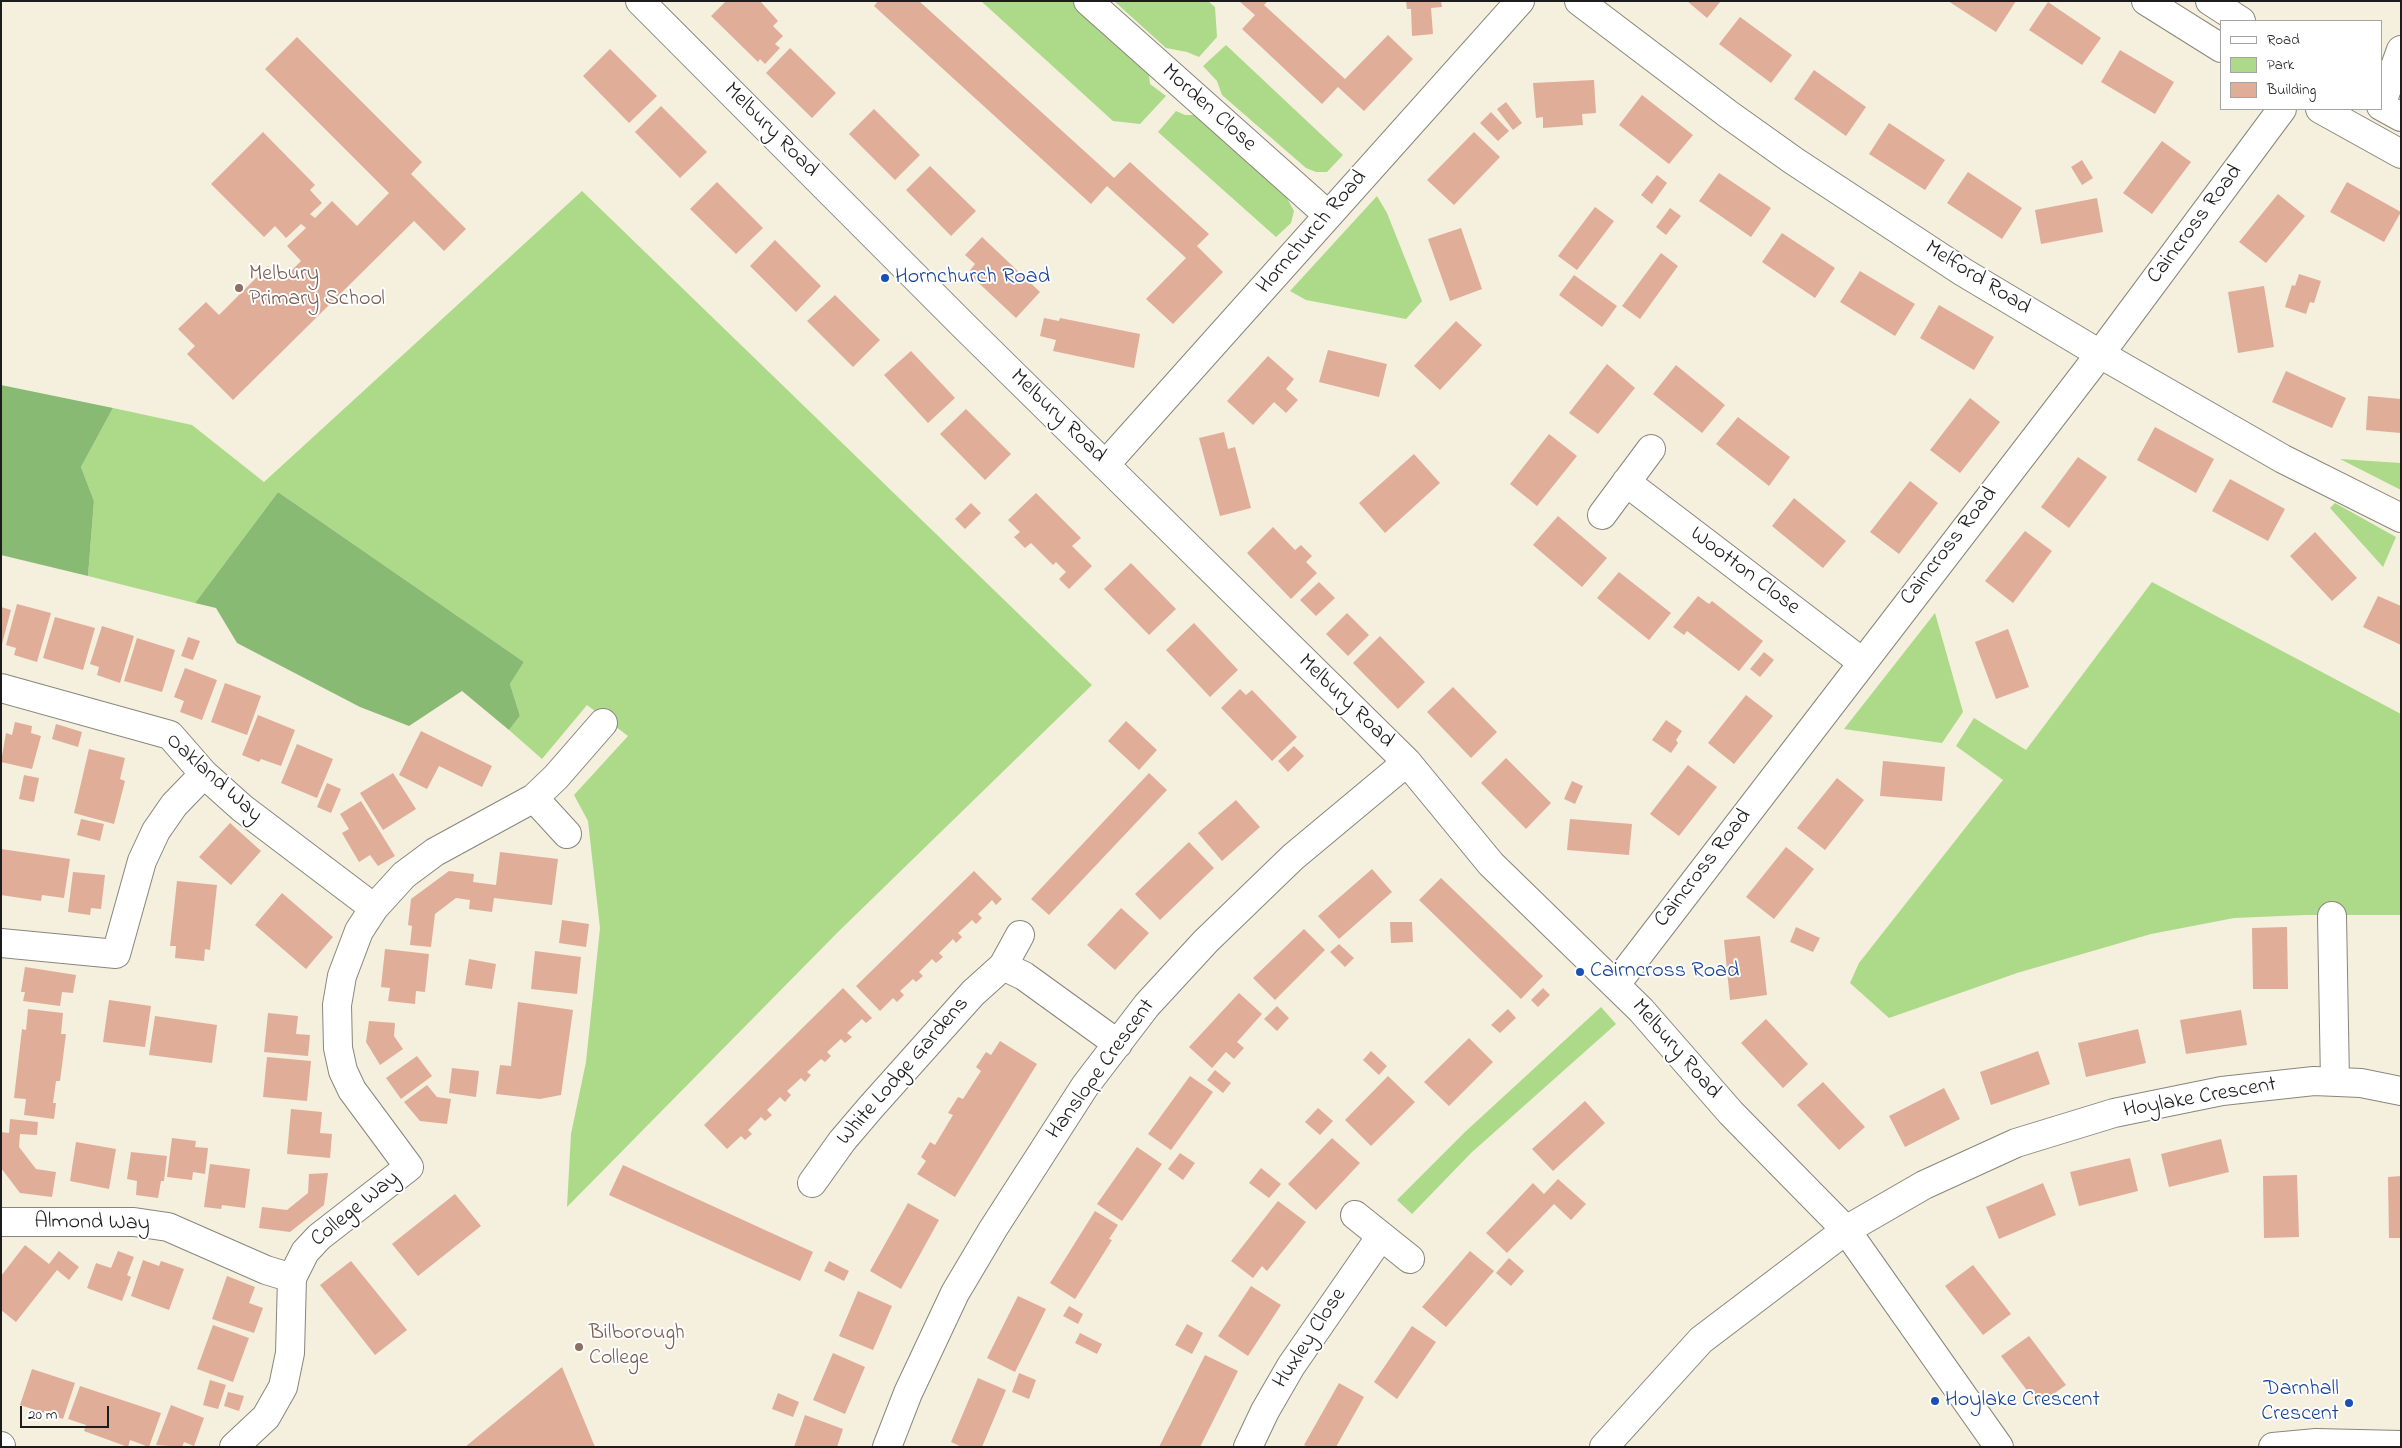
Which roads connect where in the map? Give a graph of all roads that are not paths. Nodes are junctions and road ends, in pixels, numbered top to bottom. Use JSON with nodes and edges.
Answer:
{"nodes":[{"id":1,"x":640,"y":1,"type":"edge"},
{"id":2,"x":1088,"y":1,"type":"edge"},
{"id":3,"x":1520,"y":1,"type":"edge"},
{"id":4,"x":1579,"y":1,"type":"edge"},
{"id":5,"x":2146,"y":1,"type":"edge"},
{"id":6,"x":2210,"y":1,"type":"edge"},
{"id":7,"x":2239,"y":20,"type":"edge"},
{"id":8,"x":2220,"y":47,"type":"edge"},
{"id":9,"x":2401,"y":50,"type":"edge"},
{"id":10,"x":2382,"y":101,"type":"edge"},
{"id":11,"x":2382,"y":107,"type":"edge"},
{"id":12,"x":2281,"y":110,"type":"edge"},
{"id":13,"x":2322,"y":110,"type":"edge"},
{"id":14,"x":2378,"y":110,"type":"edge"},
{"id":15,"x":2401,"y":117,"type":"edge"},
{"id":16,"x":2368,"y":136,"type":"junction"},
{"id":17,"x":2401,"y":154,"type":"edge"},
{"id":18,"x":1328,"y":215,"type":"junction"},
{"id":19,"x":2100,"y":354,"type":"junction"},
{"id":20,"x":1651,"y":449,"type":"dead end"},
{"id":21,"x":1105,"y":465,"type":"junction"},
{"id":22,"x":1626,"y":482,"type":"junction"},
{"id":23,"x":1602,"y":516,"type":"dead end"},
{"id":24,"x":2401,"y":518,"type":"edge"},
{"id":25,"x":1862,"y":662,"type":"junction"},
{"id":26,"x":1,"y":688,"type":"edge"},
{"id":27,"x":603,"y":723,"type":"dead end"},
{"id":28,"x":1407,"y":762,"type":"junction"},
{"id":29,"x":204,"y":774,"type":"junction"},
{"id":30,"x":534,"y":798,"type":"junction"},
{"id":31,"x":566,"y":834,"type":"dead end"},
{"id":32,"x":374,"y":908,"type":"junction"},
{"id":33,"x":2332,"y":916,"type":"dead end"},
{"id":34,"x":1020,"y":935,"type":"dead end"},
{"id":35,"x":1,"y":943,"type":"edge"},
{"id":36,"x":1003,"y":966,"type":"junction"},
{"id":37,"x":1616,"y":984,"type":"junction"},
{"id":38,"x":1118,"y":1044,"type":"junction"},
{"id":39,"x":2335,"y":1082,"type":"junction"},
{"id":40,"x":2401,"y":1091,"type":"edge"},
{"id":41,"x":812,"y":1183,"type":"dead end"},
{"id":42,"x":1355,"y":1215,"type":"dead end"},
{"id":43,"x":1,"y":1222,"type":"edge"},
{"id":44,"x":1846,"y":1230,"type":"junction"},
{"id":45,"x":1381,"y":1236,"type":"junction"},
{"id":46,"x":1410,"y":1259,"type":"dead end"},
{"id":47,"x":292,"y":1278,"type":"junction"},
{"id":48,"x":2401,"y":1445,"type":"edge"},
{"id":49,"x":234,"y":1447,"type":"edge"},
{"id":50,"x":887,"y":1447,"type":"edge"},
{"id":51,"x":1248,"y":1447,"type":"edge"},
{"id":52,"x":1604,"y":1447,"type":"edge"},
{"id":53,"x":1999,"y":1447,"type":"edge"},
{"id":54,"x":2273,"y":1447,"type":"edge"}],
"edges":[{"from":1,"to":21,"type":"street","name":"Melbury Road"},
{"from":2,"to":18,"type":"street","name":"Morden Close"},
{"from":3,"to":18,"type":"street","name":"Hornchurch Road"},
{"from":4,"to":19,"type":"street","name":"Melford Road"},
{"from":5,"to":8,"type":"street"},
{"from":6,"to":7,"type":"street"},
{"from":9,"to":10,"type":"street"},
{"from":11,"to":15,"type":"street"},
{"from":12,"to":19,"type":"street","name":"Caincross Road"},
{"from":13,"to":16,"type":"street"},
{"from":14,"to":16,"type":"street"},
{"from":16,"to":17,"type":"street"},
{"from":18,"to":21,"type":"street","name":"Hornchurch Road"},
{"from":19,"to":24,"type":"street","name":"Melford Road"},
{"from":19,"to":25,"type":"street","name":"Caincross Road"},
{"from":20,"to":22,"type":"street"},
{"from":21,"to":28,"type":"street","name":"Melbury Road"},
{"from":22,"to":23,"type":"street"},
{"from":22,"to":25,"type":"street","name":"Wootton Close"},
{"from":25,"to":37,"type":"street","name":"Caincross Road"},
{"from":26,"to":29,"type":"street","name":"Oakland Way"},
{"from":27,"to":30,"type":"street","name":"College Way"},
{"from":28,"to":37,"type":"street","name":"Melbury Road"},
{"from":28,"to":38,"type":"street","name":"Hanslope Crescent"},
{"from":29,"to":32,"type":"street","name":"Oakland Way"},
{"from":29,"to":35,"type":"street"},
{"from":30,"to":31,"type":"street"},
{"from":30,"to":32,"type":"street","name":"College Way"},
{"from":32,"to":47,"type":"street","name":"College Way"},
{"from":33,"to":39,"type":"street"},
{"from":34,"to":36,"type":"street","name":"White Lodge Gardens"},
{"from":36,"to":38,"type":"street"},
{"from":36,"to":41,"type":"street","name":"White Lodge Gardens"},
{"from":37,"to":44,"type":"street","name":"Melbury Road"},
{"from":38,"to":50,"type":"street","name":"Hanslope Crescent"},
{"from":39,"to":40,"type":"street","name":"Hoylake Crescent"},
{"from":39,"to":44,"type":"street","name":"Hoylake Crescent"},
{"from":42,"to":45,"type":"street"},
{"from":43,"to":47,"type":"street","name":"Almond Way"},
{"from":44,"to":52,"type":"street","name":"Hoylake Crescent"},
{"from":44,"to":53,"type":"street","name":"Melbury Road"},
{"from":45,"to":46,"type":"street"},
{"from":45,"to":51,"type":"street","name":"Huxley Close"},
{"from":47,"to":49,"type":"street","name":"College Way"},
{"from":48,"to":54,"type":"street"}]}
